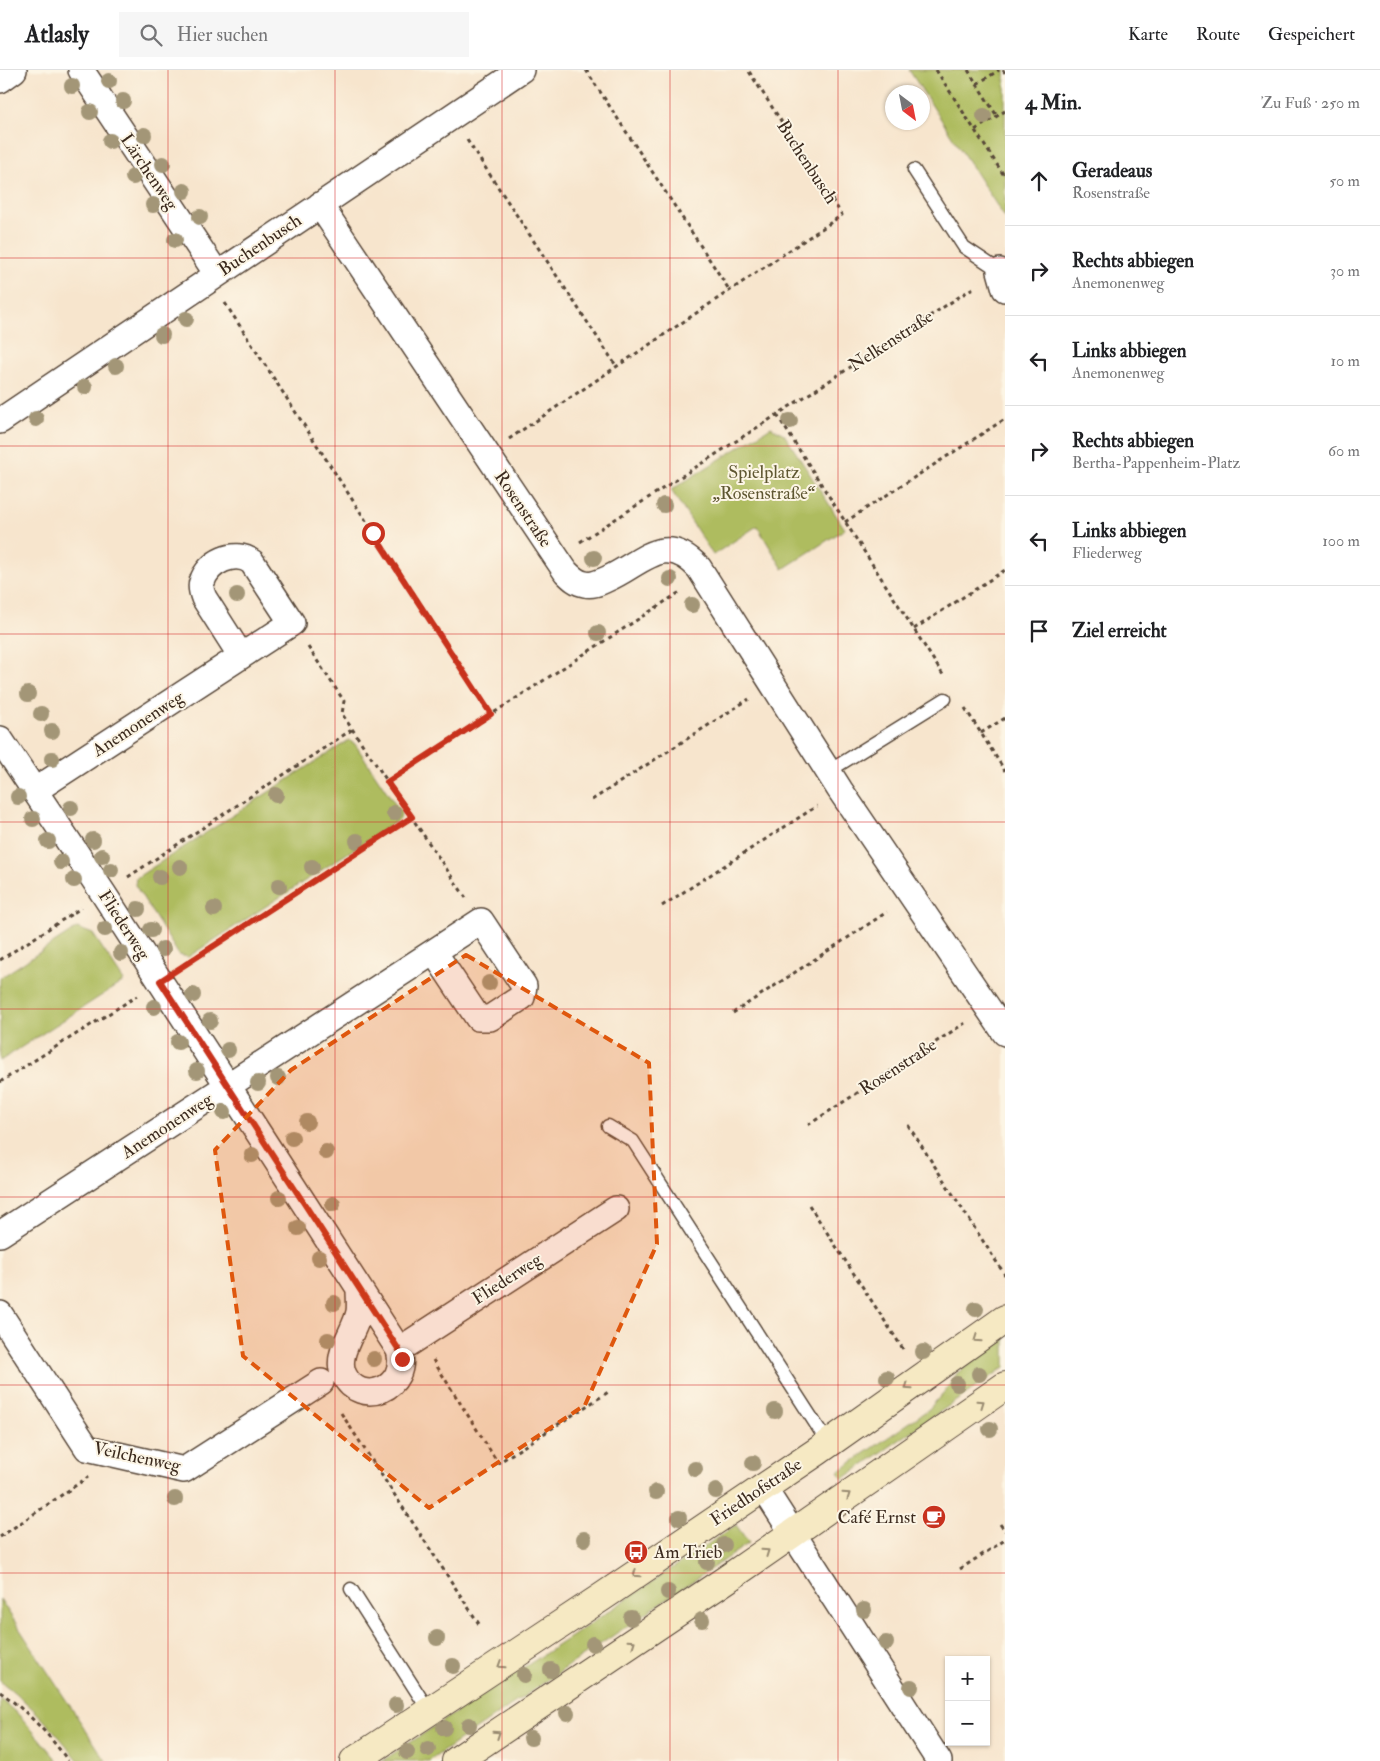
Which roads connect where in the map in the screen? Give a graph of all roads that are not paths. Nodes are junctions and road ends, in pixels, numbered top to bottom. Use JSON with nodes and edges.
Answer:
{"nodes":[{"id":1,"x":14,"y":70,"type":"edge"},
{"id":2,"x":80,"y":70,"type":"edge"},
{"id":3,"x":521,"y":70,"type":"edge"},
{"id":4,"x":0,"y":80,"type":"edge"},
{"id":5,"x":914,"y":170,"type":"dead end"},
{"id":6,"x":320,"y":205,"type":"junction"},
{"id":7,"x":217,"y":274,"type":"junction"},
{"id":8,"x":1002,"y":280,"type":"edge"},
{"id":9,"x":0,"y":421,"type":"edge"},
{"id":10,"x":241,"y":656,"type":"junction"},
{"id":11,"x":945,"y":698,"type":"dead end"},
{"id":12,"x":0,"y":739,"type":"edge"},
{"id":13,"x":835,"y":781,"type":"junction"},
{"id":14,"x":34,"y":791,"type":"junction"},
{"id":15,"x":434,"y":952,"type":"junction"},
{"id":16,"x":1005,"y":1033,"type":"edge"},
{"id":17,"x":228,"y":1086,"type":"junction"},
{"id":18,"x":608,"y":1126,"type":"dead end"},
{"id":19,"x":616,"y":1209,"type":"dead end"},
{"id":20,"x":0,"y":1234,"type":"edge"},
{"id":21,"x":359,"y":1289,"type":"junction"},
{"id":22,"x":0,"y":1314,"type":"edge"},
{"id":23,"x":1005,"y":1319,"type":"edge"},
{"id":24,"x":409,"y":1343,"type":"junction"},
{"id":25,"x":321,"y":1382,"type":"road end"},
{"id":26,"x":1005,"y":1386,"type":"edge"},
{"id":27,"x":828,"y":1443,"type":"junction"},
{"id":28,"x":763,"y":1487,"type":"junction"},
{"id":29,"x":793,"y":1533,"type":"junction"},
{"id":30,"x":351,"y":1589,"type":"dead end"},
{"id":31,"x":430,"y":1711,"type":"junction"},
{"id":32,"x":354,"y":1761,"type":"edge"},
{"id":33,"x":456,"y":1761,"type":"edge"},
{"id":34,"x":939,"y":1761,"type":"edge"}],
"edges":[{"from":1,"to":4,"type":"street"},
{"from":2,"to":7,"type":"street","name":"Lärchenweg"},
{"from":3,"to":6,"type":"street","name":"Buchenbusch"},
{"from":5,"to":8,"type":"lane"},
{"from":6,"to":7,"type":"street","name":"Buchenbusch"},
{"from":6,"to":13,"type":"street","name":"Rosenstraße"},
{"from":7,"to":9,"type":"street","name":"Buchenbusch"},
{"from":10,"to":10,"type":"street","name":"Anemonenweg"},
{"from":10,"to":14,"type":"street","name":"Anemonenweg"},
{"from":11,"to":13,"type":"lane"},
{"from":12,"to":14,"type":"street","name":"Fliederweg"},
{"from":13,"to":16,"type":"street","name":"Rosenstraße"},
{"from":14,"to":17,"type":"street","name":"Fliederweg"},
{"from":15,"to":15,"type":"street","name":"Anemonenweg"},
{"from":15,"to":17,"type":"street","name":"Anemonenweg"},
{"from":17,"to":20,"type":"street","name":"Anemonenweg"},
{"from":17,"to":21,"type":"street","name":"Fliederweg"},
{"from":18,"to":27,"type":"lane"},
{"from":19,"to":24,"type":"street","name":"Fliederweg"},
{"from":21,"to":24,"type":"street","name":"Fliederweg"},
{"from":21,"to":24,"type":"street"},
{"from":22,"to":25,"type":"street","name":"Veilchenweg"},
{"from":23,"to":27,"type":"main road","name":"Friedhofstraße","one_way":true},
{"from":29,"to":26,"type":"main road","one_way":true},
{"from":27,"to":28,"type":"main road","name":"Friedhofstraße"},
{"from":28,"to":29,"type":"street"},
{"from":28,"to":31,"type":"main road","name":"Friedhofstraße","one_way":true},
{"from":33,"to":29,"type":"main road","one_way":true},
{"from":29,"to":34,"type":"street"},
{"from":30,"to":31,"type":"lane"},
{"from":31,"to":32,"type":"main road","name":"Friedhofstraße"}]}
